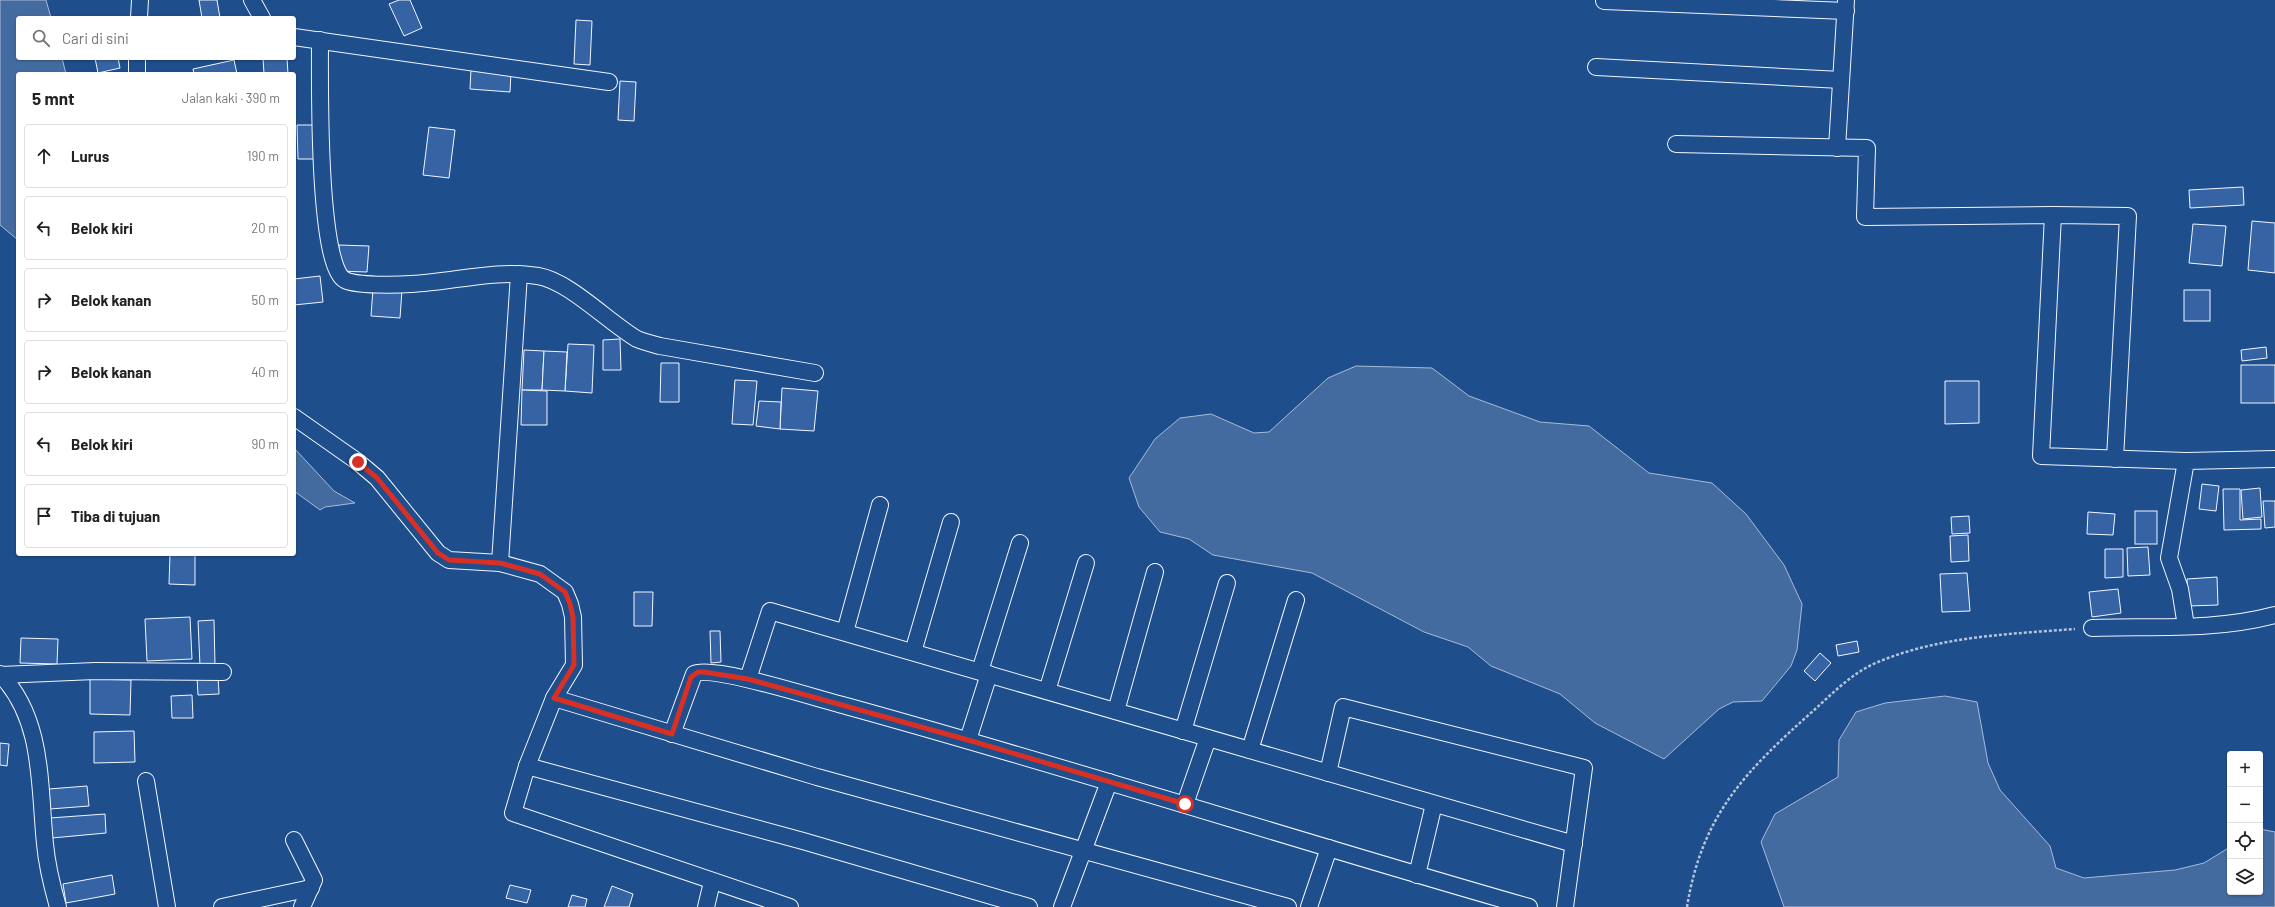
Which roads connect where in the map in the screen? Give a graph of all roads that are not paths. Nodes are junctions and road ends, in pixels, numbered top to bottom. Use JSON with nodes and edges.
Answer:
{"nodes":[{"id":1,"x":140,"y":0,"type":"edge"},
{"id":2,"x":252,"y":0,"type":"edge"},
{"id":3,"x":1604,"y":2,"type":"dead end"},
{"id":4,"x":1846,"y":5,"type":"edge"},
{"id":5,"x":139,"y":16,"type":"edge"},
{"id":6,"x":261,"y":16,"type":"edge"},
{"id":7,"x":296,"y":37,"type":"edge"},
{"id":8,"x":320,"y":40,"type":"junction"},
{"id":9,"x":137,"y":60,"type":"edge"},
{"id":10,"x":1596,"y":67,"type":"dead end"},
{"id":11,"x":137,"y":72,"type":"edge"},
{"id":12,"x":1841,"y":80,"type":"junction"},
{"id":13,"x":609,"y":82,"type":"dead end"},
{"id":14,"x":1676,"y":144,"type":"dead end"},
{"id":15,"x":1837,"y":148,"type":"junction"},
{"id":16,"x":2053,"y":215,"type":"junction"},
{"id":17,"x":519,"y":274,"type":"junction"},
{"id":18,"x":815,"y":373,"type":"dead end"},
{"id":19,"x":296,"y":418,"type":"edge"},
{"id":20,"x":2115,"y":459,"type":"junction"},
{"id":21,"x":2275,"y":459,"type":"edge"},
{"id":22,"x":2186,"y":461,"type":"junction"},
{"id":23,"x":880,"y":505,"type":"dead end"},
{"id":24,"x":951,"y":522,"type":"dead end"},
{"id":25,"x":1020,"y":543,"type":"dead end"},
{"id":26,"x":500,"y":563,"type":"junction"},
{"id":27,"x":1086,"y":563,"type":"dead end"},
{"id":28,"x":1155,"y":572,"type":"dead end"},
{"id":29,"x":1227,"y":583,"type":"dead end"},
{"id":30,"x":1296,"y":600,"type":"dead end"},
{"id":31,"x":2275,"y":615,"type":"edge"},
{"id":32,"x":2186,"y":626,"type":"junction"},
{"id":33,"x":2092,"y":628,"type":"road end"},
{"id":34,"x":845,"y":632,"type":"junction"},
{"id":35,"x":912,"y":652,"type":"junction"},
{"id":36,"x":224,"y":672,"type":"dead end"},
{"id":37,"x":984,"y":673,"type":"junction"},
{"id":38,"x":1,"y":674,"type":"edge"},
{"id":39,"x":748,"y":679,"type":"junction"},
{"id":40,"x":1047,"y":691,"type":"junction"},
{"id":41,"x":554,"y":698,"type":"junction"},
{"id":42,"x":1116,"y":711,"type":"junction"},
{"id":43,"x":1183,"y":731,"type":"junction"},
{"id":44,"x":672,"y":734,"type":"junction"},
{"id":45,"x":1208,"y":738,"type":"junction"},
{"id":46,"x":968,"y":740,"type":"junction"},
{"id":47,"x":1250,"y":750,"type":"junction"},
{"id":48,"x":527,"y":766,"type":"junction"},
{"id":49,"x":1328,"y":773,"type":"junction"},
{"id":50,"x":146,"y":781,"type":"dead end"},
{"id":51,"x":1109,"y":782,"type":"junction"},
{"id":52,"x":1185,"y":804,"type":"junction"},
{"id":53,"x":1434,"y":804,"type":"junction"},
{"id":54,"x":294,"y":840,"type":"dead end"},
{"id":55,"x":1574,"y":844,"type":"junction"},
{"id":56,"x":1329,"y":848,"type":"junction"},
{"id":57,"x":1083,"y":850,"type":"junction"},
{"id":58,"x":1417,"y":875,"type":"junction"},
{"id":59,"x":712,"y":882,"type":"junction"},
{"id":60,"x":311,"y":888,"type":"junction"},
{"id":61,"x":784,"y":906,"type":"edge"},
{"id":62,"x":58,"y":907,"type":"edge"},
{"id":63,"x":167,"y":907,"type":"edge"},
{"id":64,"x":222,"y":907,"type":"edge"},
{"id":65,"x":302,"y":907,"type":"edge"},
{"id":66,"x":706,"y":907,"type":"edge"},
{"id":67,"x":1030,"y":907,"type":"edge"},
{"id":68,"x":1062,"y":907,"type":"edge"},
{"id":69,"x":1288,"y":907,"type":"edge"},
{"id":70,"x":1309,"y":907,"type":"edge"},
{"id":71,"x":1529,"y":907,"type":"edge"},
{"id":72,"x":1565,"y":907,"type":"edge"}],
"edges":[{"from":1,"to":5,"type":"street"},
{"from":2,"to":6,"type":"street"},
{"from":3,"to":4,"type":"street"},
{"from":4,"to":12,"type":"street"},
{"from":7,"to":8,"type":"street"},
{"from":8,"to":13,"type":"street"},
{"from":8,"to":17,"type":"street"},
{"from":9,"to":11,"type":"street"},
{"from":10,"to":12,"type":"street"},
{"from":12,"to":15,"type":"street"},
{"from":14,"to":15,"type":"street"},
{"from":15,"to":16,"type":"street"},
{"from":16,"to":20,"type":"street"},
{"from":16,"to":20,"type":"street"},
{"from":17,"to":18,"type":"street"},
{"from":17,"to":26,"type":"street"},
{"from":19,"to":26,"type":"street"},
{"from":20,"to":22,"type":"street"},
{"from":21,"to":22,"type":"street"},
{"from":22,"to":32,"type":"street"},
{"from":23,"to":34,"type":"street"},
{"from":24,"to":35,"type":"street"},
{"from":25,"to":37,"type":"street"},
{"from":26,"to":41,"type":"street"},
{"from":27,"to":40,"type":"street"},
{"from":28,"to":42,"type":"street"},
{"from":29,"to":43,"type":"street"},
{"from":30,"to":47,"type":"street"},
{"from":31,"to":32,"type":"street"},
{"from":32,"to":33,"type":"street"},
{"from":34,"to":35,"type":"street"},
{"from":34,"to":39,"type":"street"},
{"from":35,"to":37,"type":"street"},
{"from":36,"to":38,"type":"street"},
{"from":37,"to":40,"type":"street"},
{"from":37,"to":46,"type":"street"},
{"from":38,"to":62,"type":"street"},
{"from":39,"to":44,"type":"street"},
{"from":39,"to":46,"type":"street"},
{"from":40,"to":42,"type":"street"},
{"from":41,"to":44,"type":"street"},
{"from":41,"to":48,"type":"street"},
{"from":42,"to":43,"type":"street"},
{"from":43,"to":45,"type":"street"},
{"from":44,"to":57,"type":"street"},
{"from":45,"to":47,"type":"street"},
{"from":45,"to":52,"type":"street"},
{"from":46,"to":51,"type":"street"},
{"from":47,"to":49,"type":"street"},
{"from":48,"to":59,"type":"street"},
{"from":48,"to":67,"type":"street"},
{"from":49,"to":53,"type":"street"},
{"from":49,"to":55,"type":"street"},
{"from":50,"to":63,"type":"street"},
{"from":51,"to":52,"type":"street"},
{"from":51,"to":57,"type":"street"},
{"from":52,"to":56,"type":"street"},
{"from":53,"to":55,"type":"street"},
{"from":53,"to":58,"type":"street"},
{"from":54,"to":60,"type":"street"},
{"from":55,"to":72,"type":"street"},
{"from":56,"to":58,"type":"street"},
{"from":56,"to":70,"type":"street"},
{"from":57,"to":68,"type":"street"},
{"from":57,"to":69,"type":"street"},
{"from":58,"to":71,"type":"street"},
{"from":59,"to":61,"type":"street"},
{"from":59,"to":66,"type":"street"},
{"from":60,"to":64,"type":"street"},
{"from":60,"to":65,"type":"street"}]}
